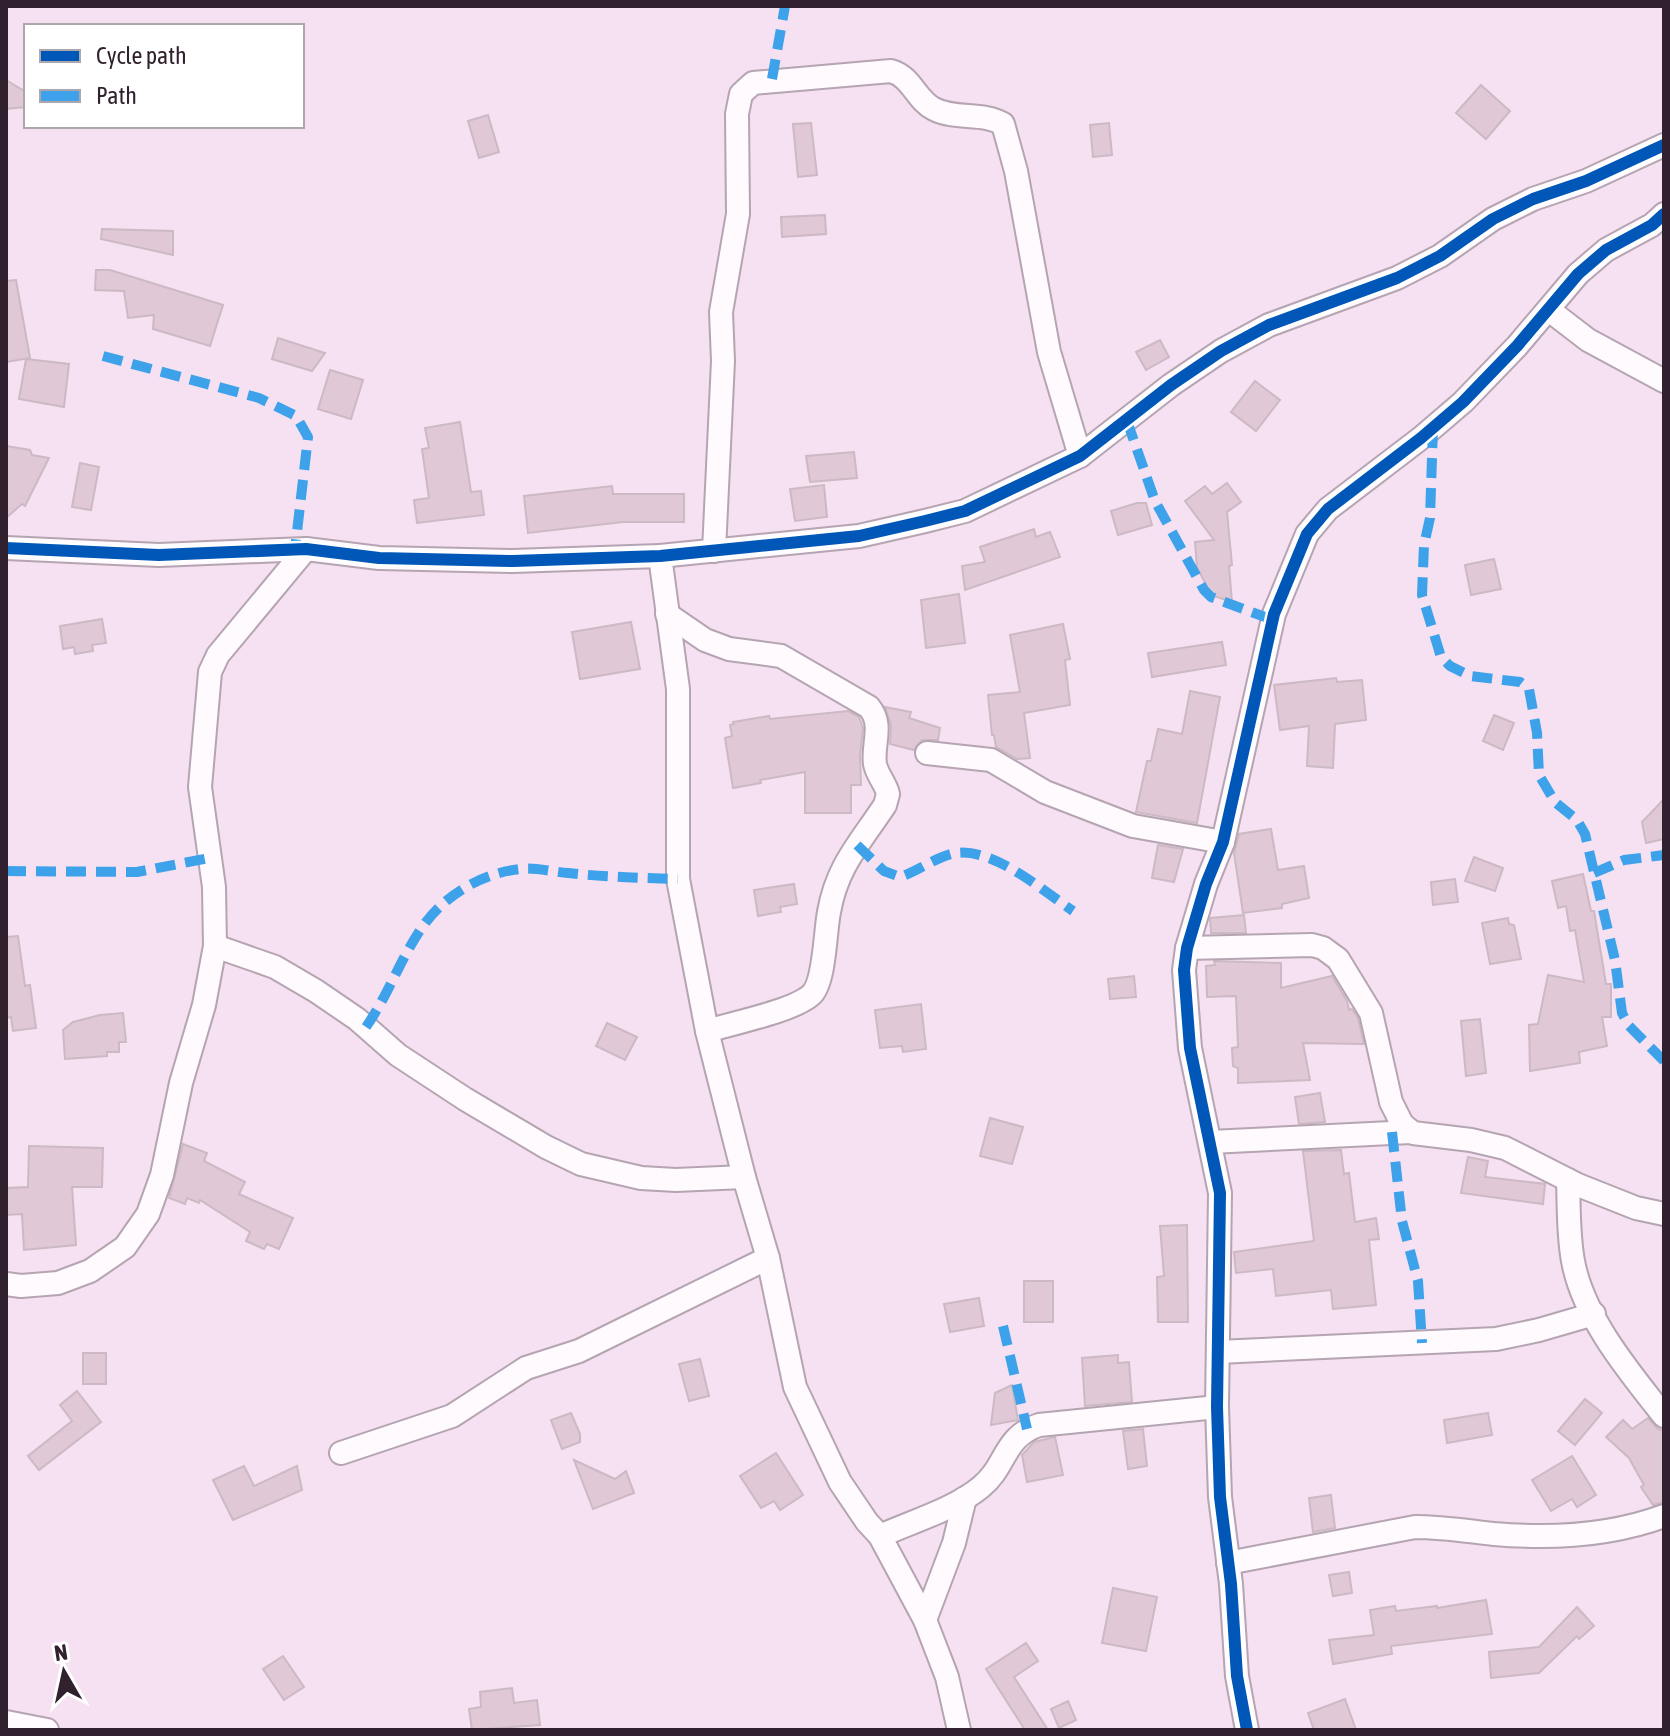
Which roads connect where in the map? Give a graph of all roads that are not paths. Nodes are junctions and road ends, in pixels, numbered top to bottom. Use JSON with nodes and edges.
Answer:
{"nodes":[{"id":1,"x":1664,"y":145,"type":"edge"},
{"id":2,"x":1664,"y":214,"type":"edge"},
{"id":3,"x":1549,"y":310,"type":"junction"},
{"id":4,"x":1664,"y":381,"type":"edge"},
{"id":5,"x":1080,"y":456,"type":"junction"},
{"id":6,"x":6,"y":548,"type":"edge"},
{"id":7,"x":306,"y":549,"type":"junction"},
{"id":8,"x":714,"y":551,"type":"junction"},
{"id":9,"x":660,"y":556,"type":"junction"},
{"id":10,"x":667,"y":614,"type":"junction"},
{"id":11,"x":927,"y":753,"type":"dead end"},
{"id":12,"x":1223,"y":842,"type":"junction"},
{"id":13,"x":215,"y":946,"type":"junction"},
{"id":14,"x":1187,"y":948,"type":"junction"},
{"id":15,"x":707,"y":1031,"type":"junction"},
{"id":16,"x":1411,"y":1132,"type":"junction"},
{"id":17,"x":1210,"y":1142,"type":"junction"},
{"id":18,"x":744,"y":1177,"type":"junction"},
{"id":19,"x":1568,"y":1180,"type":"junction"},
{"id":20,"x":1664,"y":1214,"type":"edge"},
{"id":21,"x":768,"y":1258,"type":"junction"},
{"id":22,"x":6,"y":1284,"type":"edge"},
{"id":23,"x":1594,"y":1314,"type":"junction"},
{"id":24,"x":1218,"y":1352,"type":"junction"},
{"id":25,"x":1217,"y":1407,"type":"junction"},
{"id":26,"x":1664,"y":1416,"type":"edge"},
{"id":27,"x":341,"y":1453,"type":"dead end"},
{"id":28,"x":965,"y":1498,"type":"junction"},
{"id":29,"x":1664,"y":1516,"type":"edge"},
{"id":30,"x":880,"y":1536,"type":"junction"},
{"id":31,"x":1228,"y":1563,"type":"junction"},
{"id":32,"x":925,"y":1620,"type":"junction"},
{"id":33,"x":6,"y":1722,"type":"edge"},
{"id":34,"x":47,"y":1730,"type":"edge"},
{"id":35,"x":959,"y":1730,"type":"edge"},
{"id":36,"x":1247,"y":1730,"type":"edge"}],
"edges":[{"from":1,"to":5,"type":"street"},
{"from":2,"to":3,"type":"street"},
{"from":3,"to":4,"type":"street"},
{"from":3,"to":12,"type":"street"},
{"from":5,"to":8,"type":"street"},
{"from":5,"to":8,"type":"street"},
{"from":6,"to":7,"type":"street"},
{"from":7,"to":9,"type":"street"},
{"from":7,"to":13,"type":"street"},
{"from":8,"to":9,"type":"street"},
{"from":9,"to":10,"type":"street"},
{"from":10,"to":15,"type":"street"},
{"from":10,"to":15,"type":"street"},
{"from":11,"to":12,"type":"street"},
{"from":12,"to":14,"type":"street"},
{"from":13,"to":18,"type":"street"},
{"from":13,"to":22,"type":"street"},
{"from":14,"to":16,"type":"street"},
{"from":14,"to":17,"type":"street"},
{"from":15,"to":18,"type":"street"},
{"from":16,"to":17,"type":"street"},
{"from":16,"to":19,"type":"street"},
{"from":17,"to":24,"type":"street"},
{"from":18,"to":21,"type":"street"},
{"from":19,"to":20,"type":"street"},
{"from":19,"to":23,"type":"street"},
{"from":21,"to":27,"type":"street"},
{"from":21,"to":30,"type":"street"},
{"from":23,"to":24,"type":"street"},
{"from":23,"to":26,"type":"street"},
{"from":24,"to":25,"type":"street"},
{"from":25,"to":28,"type":"street"},
{"from":25,"to":31,"type":"street"},
{"from":28,"to":30,"type":"street"},
{"from":28,"to":32,"type":"street"},
{"from":29,"to":31,"type":"street"},
{"from":30,"to":32,"type":"street"},
{"from":31,"to":36,"type":"street"},
{"from":32,"to":35,"type":"street"},
{"from":33,"to":34,"type":"street"}]}
